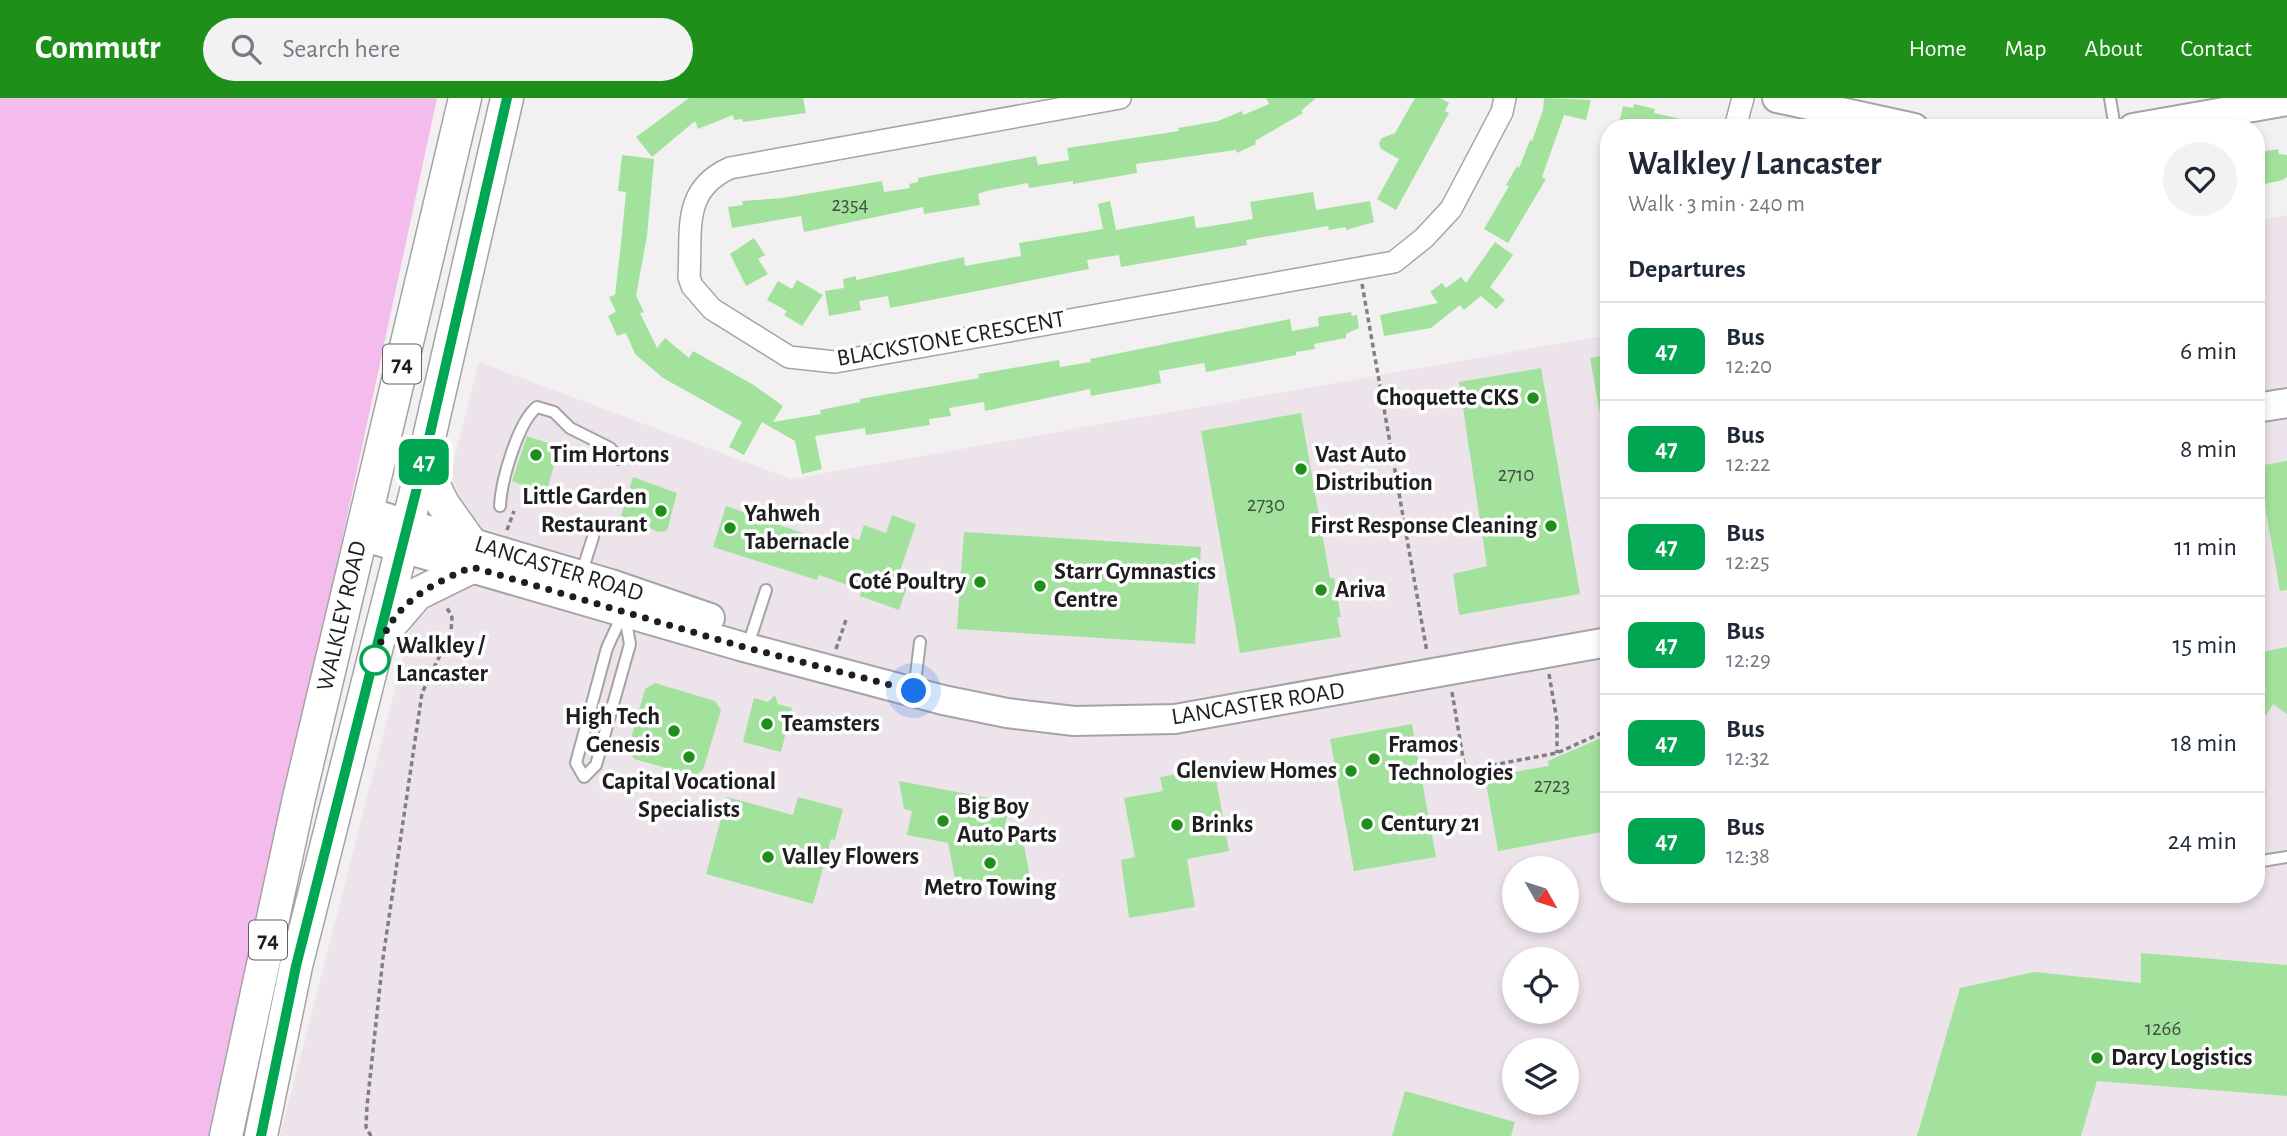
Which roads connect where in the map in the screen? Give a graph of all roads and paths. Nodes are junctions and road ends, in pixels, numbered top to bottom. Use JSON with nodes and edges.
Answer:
{"nodes":[{"id":1,"x":465,"y":98,"type":"edge"},
{"id":2,"x":507,"y":98,"type":"edge"},
{"id":3,"x":1120,"y":98,"type":"edge"},
{"id":4,"x":1505,"y":98,"type":"edge"},
{"id":5,"x":1743,"y":98,"type":"edge"},
{"id":6,"x":1777,"y":98,"type":"edge"},
{"id":7,"x":2110,"y":98,"type":"edge"},
{"id":8,"x":2287,"y":101,"type":"edge"},
{"id":9,"x":1737,"y":119,"type":"edge"},
{"id":10,"x":1873,"y":119,"type":"edge"},
{"id":11,"x":2114,"y":119,"type":"edge"},
{"id":12,"x":2184,"y":119,"type":"edge"},
{"id":13,"x":1359,"y":268,"type":"junction"},
{"id":14,"x":2287,"y":403,"type":"edge"},
{"id":15,"x":2265,"y":407,"type":"edge"},
{"id":16,"x":619,"y":459,"type":"dead end"},
{"id":17,"x":423,"y":464,"type":"junction"},
{"id":18,"x":500,"y":506,"type":"dead end"},
{"id":19,"x":514,"y":511,"type":"dead end"},
{"id":20,"x":364,"y":524,"type":"junction"},
{"id":21,"x":506,"y":532,"type":"dead end"},
{"id":22,"x":404,"y":535,"type":"junction"},
{"id":23,"x":593,"y":537,"type":"dead end"},
{"id":24,"x":471,"y":554,"type":"junction"},
{"id":25,"x":581,"y":575,"type":"junction"},
{"id":26,"x":766,"y":590,"type":"dead end"},
{"id":27,"x":443,"y":603,"type":"dead end"},
{"id":28,"x":624,"y":611,"type":"junction"},
{"id":29,"x":847,"y":617,"type":"dead end"},
{"id":30,"x":380,"y":638,"type":"junction"},
{"id":31,"x":750,"y":640,"type":"junction"},
{"id":32,"x":920,"y":642,"type":"dead end"},
{"id":33,"x":1600,"y":644,"type":"edge"},
{"id":34,"x":835,"y":651,"type":"dead end"},
{"id":35,"x":1549,"y":672,"type":"dead end"},
{"id":36,"x":1442,"y":682,"type":"junction"},
{"id":37,"x":911,"y":690,"type":"junction"},
{"id":38,"x":1600,"y":733,"type":"edge"},
{"id":39,"x":1557,"y":752,"type":"junction"},
{"id":40,"x":1465,"y":770,"type":"junction"},
{"id":41,"x":1450,"y":773,"type":"dead end"},
{"id":42,"x":2287,"y":857,"type":"edge"},
{"id":43,"x":2265,"y":861,"type":"edge"},
{"id":44,"x":226,"y":1136,"type":"edge"},
{"id":45,"x":261,"y":1136,"type":"edge"},
{"id":46,"x":371,"y":1136,"type":"edge"}],
"edges":[{"from":1,"to":20,"type":"main road","name":"WALKLEY ROAD","number":"74"},
{"from":2,"to":17,"type":"main road","name":"WALKLEY ROAD","number":"74"},
{"from":3,"to":13,"type":"street","name":"BLACKSTONE CRESCENT"},
{"from":4,"to":13,"type":"street","name":"BLACKSTONE CRESCENT"},
{"from":5,"to":9,"type":"street"},
{"from":6,"to":10,"type":"street"},
{"from":7,"to":11,"type":"lane"},
{"from":8,"to":12,"type":"street"},
{"from":13,"to":36,"type":"path"},
{"from":14,"to":15,"type":"street"},
{"from":16,"to":18,"type":"lane"},
{"from":17,"to":22,"type":"main road","name":"WALKLEY ROAD","number":"74"},
{"from":17,"to":24,"type":"main road"},
{"from":19,"to":21,"type":"path"},
{"from":20,"to":22,"type":"street","name":"LANCASTER ROAD"},
{"from":20,"to":44,"type":"main road","name":"WALKLEY ROAD","number":"74"},
{"from":22,"to":24,"type":"street","name":"LANCASTER ROAD"},
{"from":22,"to":30,"type":"main road","name":"WALKLEY ROAD","number":"74"},
{"from":23,"to":25,"type":"lane"},
{"from":24,"to":25,"type":"street","name":"LANCASTER ROAD"},
{"from":24,"to":28,"type":"street","name":"LANCASTER ROAD"},
{"from":24,"to":30,"type":"main road"},
{"from":25,"to":31,"type":"street","name":"LANCASTER ROAD"},
{"from":26,"to":31,"type":"lane"},
{"from":27,"to":46,"type":"path"},
{"from":28,"to":28,"type":"lane"},
{"from":28,"to":31,"type":"street","name":"LANCASTER ROAD"},
{"from":29,"to":34,"type":"path"},
{"from":30,"to":45,"type":"main road","name":"WALKLEY ROAD","number":"74"},
{"from":31,"to":37,"type":"street","name":"LANCASTER ROAD"},
{"from":32,"to":37,"type":"lane"},
{"from":33,"to":36,"type":"street","name":"LANCASTER ROAD"},
{"from":35,"to":39,"type":"path"},
{"from":36,"to":37,"type":"street","name":"LANCASTER ROAD"},
{"from":36,"to":40,"type":"path"},
{"from":38,"to":39,"type":"path"},
{"from":39,"to":40,"type":"path"},
{"from":40,"to":41,"type":"path"},
{"from":42,"to":43,"type":"lane"}]}
